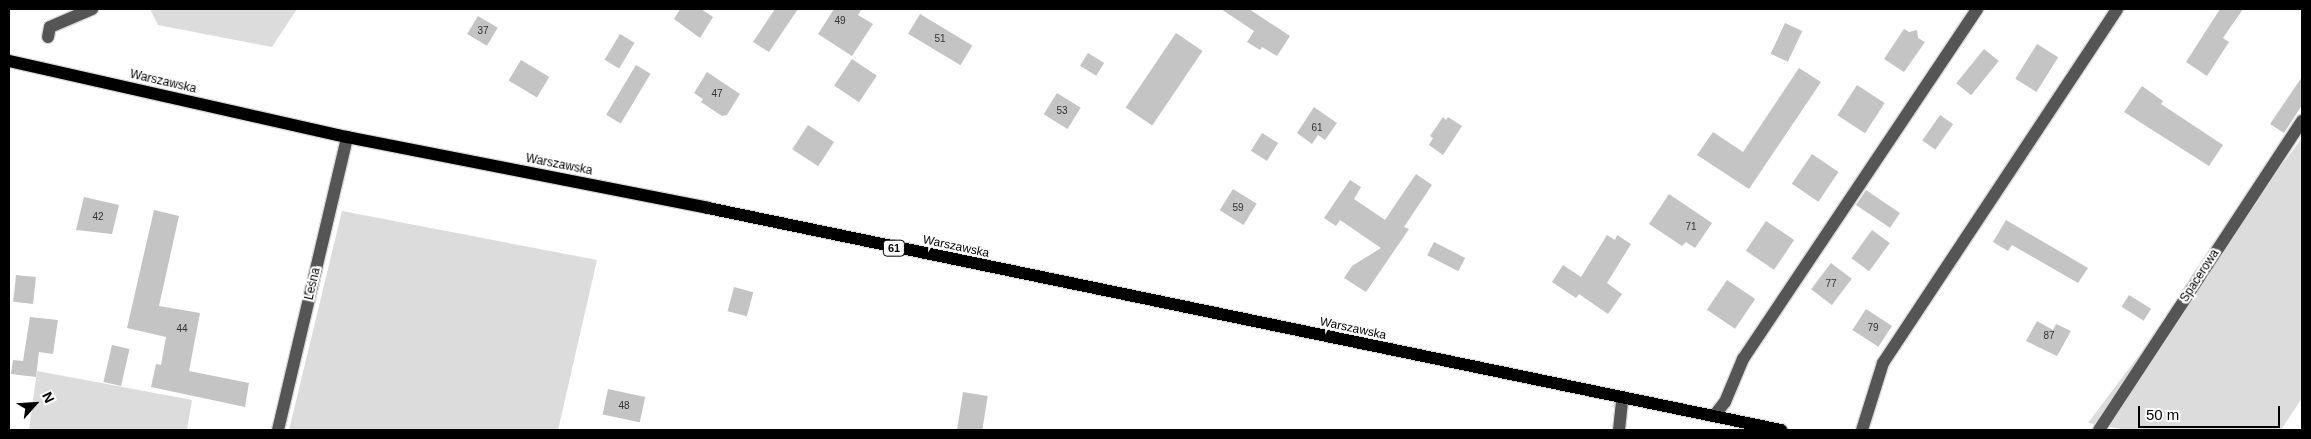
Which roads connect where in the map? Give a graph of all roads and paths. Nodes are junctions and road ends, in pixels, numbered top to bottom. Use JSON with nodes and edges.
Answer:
{"nodes":[{"id":1,"x":92,"y":9,"type":"edge"},
{"id":2,"x":1977,"y":9,"type":"edge"},
{"id":3,"x":2117,"y":9,"type":"edge"},
{"id":4,"x":48,"y":37,"type":"dead end"},
{"id":5,"x":9,"y":61,"type":"edge"},
{"id":6,"x":2302,"y":121,"type":"edge"},
{"id":7,"x":347,"y":137,"type":"junction"},
{"id":8,"x":1622,"y":400,"type":"junction"},
{"id":9,"x":1714,"y":416,"type":"junction"},
{"id":10,"x":278,"y":430,"type":"edge"},
{"id":11,"x":1619,"y":430,"type":"edge"},
{"id":12,"x":1781,"y":430,"type":"edge"},
{"id":13,"x":1862,"y":430,"type":"edge"},
{"id":14,"x":2098,"y":430,"type":"edge"}],
"edges":[{"from":1,"to":4,"type":"street"},
{"from":2,"to":9,"type":"street"},
{"from":3,"to":13,"type":"street"},
{"from":5,"to":7,"type":"main road","name":"Warszawska","number":"61"},
{"from":6,"to":14,"type":"street","name":"Spacerowa"},
{"from":7,"to":8,"type":"main road","name":"Warszawska","number":"61"},
{"from":7,"to":10,"type":"street","name":"Leśna"},
{"from":8,"to":9,"type":"main road","name":"Warszawska","number":"61"},
{"from":8,"to":11,"type":"street"},
{"from":9,"to":12,"type":"main road","name":"Warszawska","number":"61"}]}
